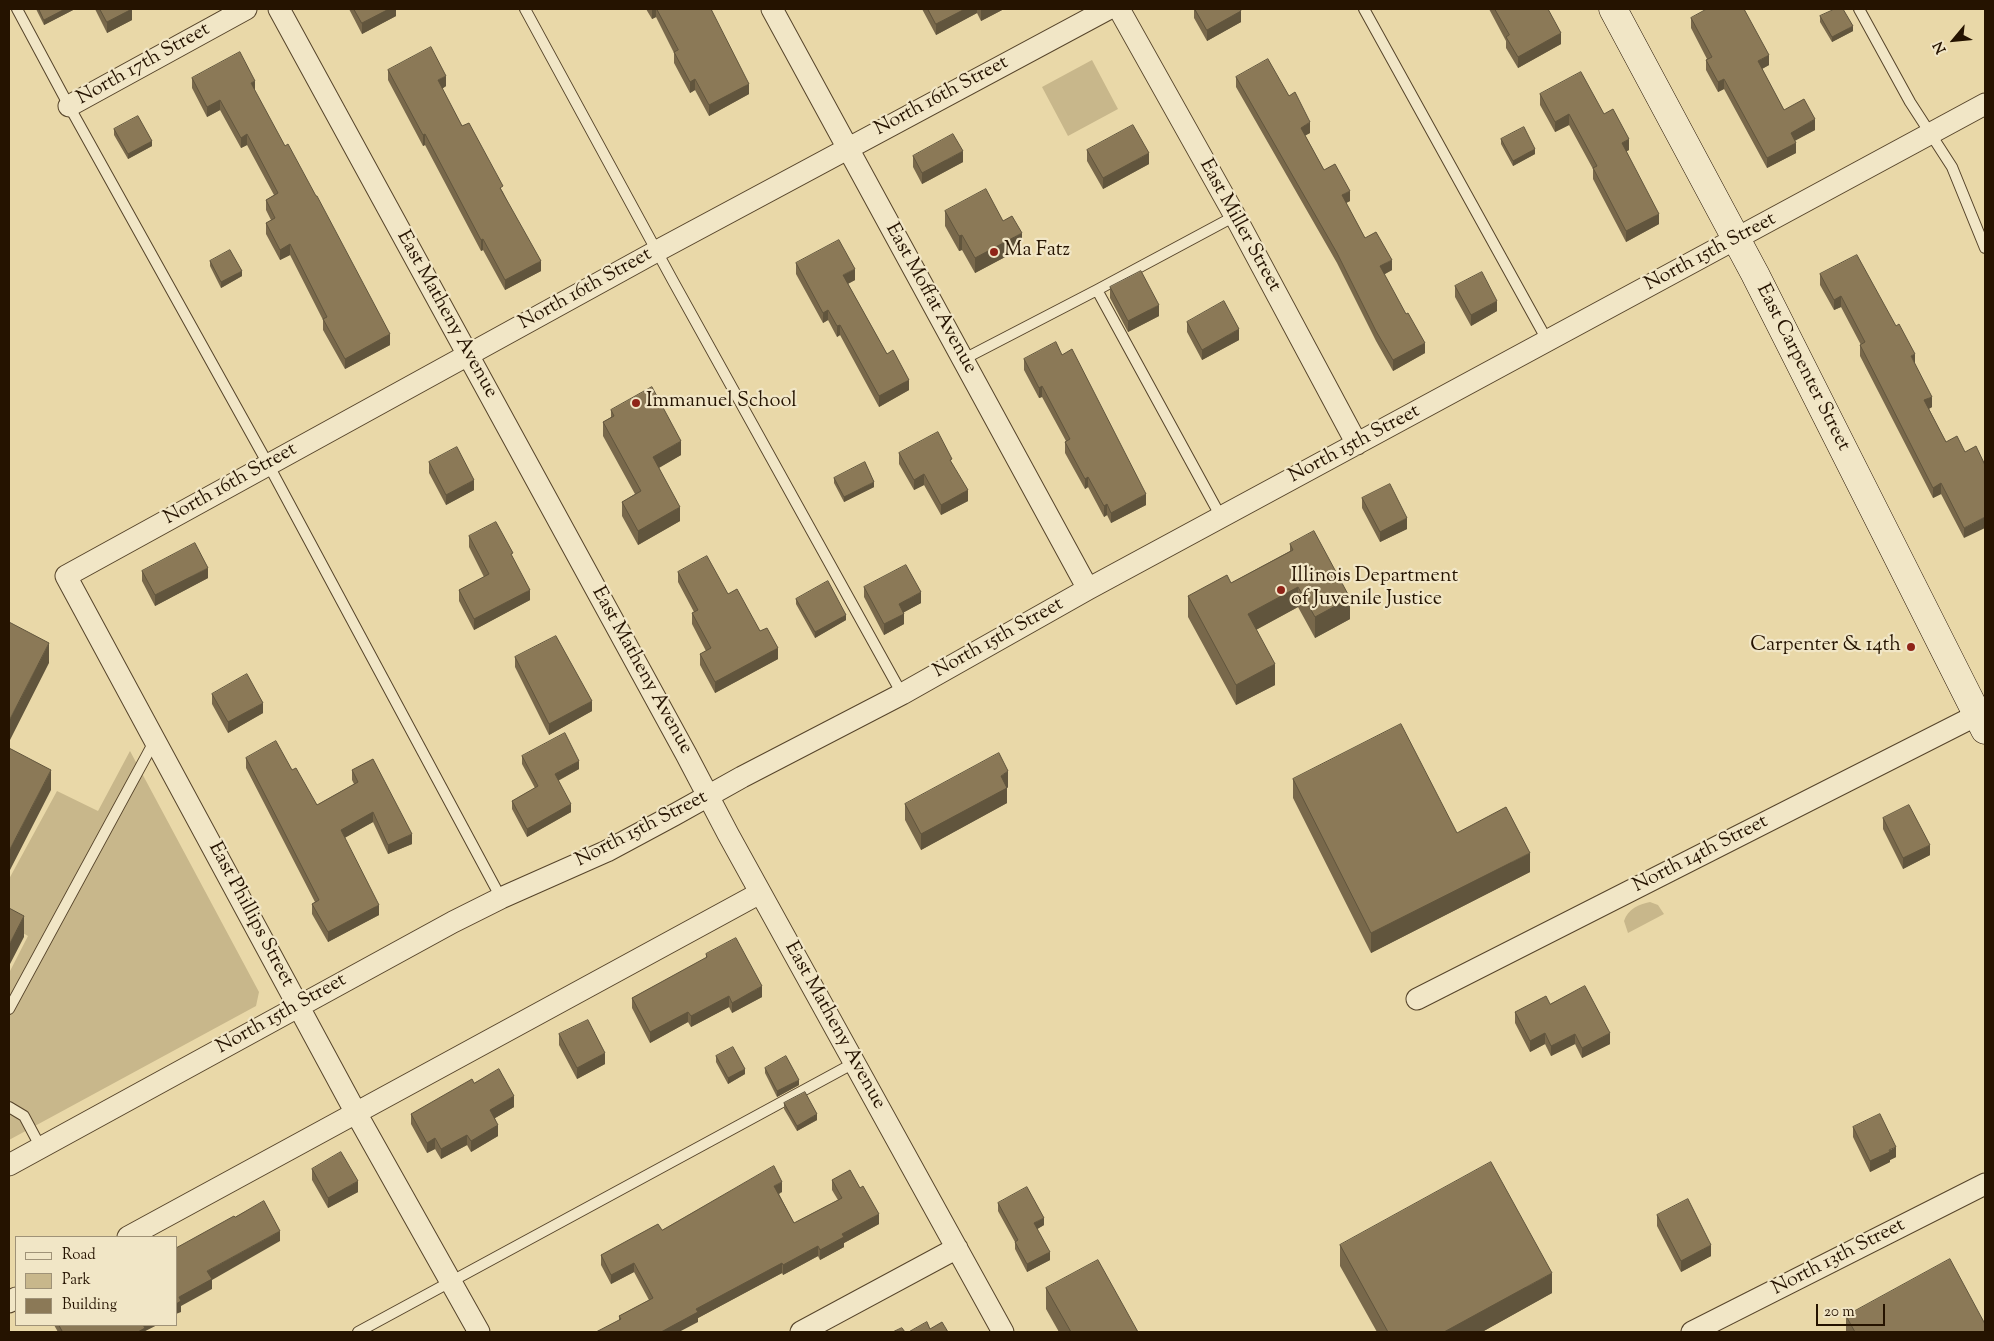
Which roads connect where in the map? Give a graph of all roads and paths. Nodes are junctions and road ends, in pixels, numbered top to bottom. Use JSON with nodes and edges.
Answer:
{"nodes":[{"id":1,"x":17,"y":9,"type":"edge"},
{"id":2,"x":246,"y":9,"type":"edge"},
{"id":3,"x":279,"y":9,"type":"edge"},
{"id":4,"x":525,"y":9,"type":"edge"},
{"id":5,"x":772,"y":9,"type":"edge"},
{"id":6,"x":1108,"y":9,"type":"edge"},
{"id":7,"x":1118,"y":9,"type":"edge"},
{"id":8,"x":1364,"y":9,"type":"edge"},
{"id":9,"x":1613,"y":9,"type":"edge"},
{"id":10,"x":1859,"y":9,"type":"edge"},
{"id":11,"x":1985,"y":104,"type":"edge"},
{"id":12,"x":68,"y":106,"type":"junction"},
{"id":13,"x":1931,"y":133,"type":"junction"},
{"id":14,"x":847,"y":149,"type":"junction"},
{"id":15,"x":1234,"y":216,"type":"junction"},
{"id":16,"x":1737,"y":239,"type":"junction"},
{"id":17,"x":1985,"y":248,"type":"edge"},
{"id":18,"x":657,"y":251,"type":"junction"},
{"id":19,"x":1098,"y":290,"type":"junction"},
{"id":20,"x":1547,"y":340,"type":"junction"},
{"id":21,"x":467,"y":355,"type":"junction"},
{"id":22,"x":964,"y":359,"type":"junction"},
{"id":23,"x":1357,"y":444,"type":"junction"},
{"id":24,"x":268,"y":464,"type":"junction"},
{"id":25,"x":1221,"y":517,"type":"junction"},
{"id":26,"x":66,"y":576,"type":"joint"},
{"id":27,"x":1088,"y":588,"type":"junction"},
{"id":28,"x":902,"y":694,"type":"junction"},
{"id":29,"x":1983,"y":719,"type":"edge"},
{"id":30,"x":155,"y":739,"type":"junction"},
{"id":31,"x":709,"y":796,"type":"junction"},
{"id":32,"x":760,"y":893,"type":"junction"},
{"id":33,"x":501,"y":898,"type":"junction"},
{"id":34,"x":1417,"y":999,"type":"dead end"},
{"id":35,"x":299,"y":1006,"type":"junction"},
{"id":36,"x":9,"y":1009,"type":"edge"},
{"id":37,"x":854,"y":1063,"type":"junction"},
{"id":38,"x":9,"y":1107,"type":"edge"},
{"id":39,"x":356,"y":1113,"type":"junction"},
{"id":40,"x":41,"y":1148,"type":"junction"},
{"id":41,"x":9,"y":1165,"type":"edge"},
{"id":42,"x":1985,"y":1184,"type":"edge"},
{"id":43,"x":130,"y":1236,"type":"edge"},
{"id":44,"x":957,"y":1248,"type":"junction"},
{"id":45,"x":451,"y":1283,"type":"junction"},
{"id":46,"x":358,"y":1332,"type":"edge"},
{"id":47,"x":479,"y":1332,"type":"edge"},
{"id":48,"x":801,"y":1332,"type":"edge"},
{"id":49,"x":1003,"y":1332,"type":"edge"},
{"id":50,"x":1692,"y":1332,"type":"edge"}],
"edges":[{"from":1,"to":12,"type":"lane"},
{"from":2,"to":12,"type":"street","name":"North 17th Street"},
{"from":3,"to":21,"type":"street","name":"East Matheny Avenue"},
{"from":4,"to":18,"type":"lane"},
{"from":5,"to":14,"type":"street","name":"East Moffat Avenue"},
{"from":6,"to":14,"type":"street","name":"North 16th Street"},
{"from":7,"to":15,"type":"street","name":"East Miller Street"},
{"from":8,"to":20,"type":"lane"},
{"from":9,"to":16,"type":"street","name":"East Carpenter Street"},
{"from":10,"to":13,"type":"lane"},
{"from":11,"to":13,"type":"street","name":"North 15th Street"},
{"from":12,"to":24,"type":"lane"},
{"from":13,"to":16,"type":"street","name":"North 15th Street"},
{"from":13,"to":17,"type":"lane"},
{"from":14,"to":18,"type":"street","name":"North 16th Street"},
{"from":14,"to":22,"type":"street","name":"East Moffat Avenue"},
{"from":15,"to":19,"type":"lane"},
{"from":15,"to":23,"type":"street","name":"East Miller Street"},
{"from":16,"to":20,"type":"street","name":"North 15th Street"},
{"from":16,"to":29,"type":"street","name":"East Carpenter Street"},
{"from":18,"to":21,"type":"street","name":"North 16th Street"},
{"from":18,"to":28,"type":"lane"},
{"from":19,"to":22,"type":"lane"},
{"from":19,"to":25,"type":"lane"},
{"from":20,"to":23,"type":"street","name":"North 15th Street"},
{"from":21,"to":24,"type":"street","name":"North 16th Street"},
{"from":21,"to":31,"type":"street","name":"East Matheny Avenue"},
{"from":22,"to":27,"type":"street","name":"East Moffat Avenue"},
{"from":23,"to":25,"type":"street","name":"North 15th Street"},
{"from":24,"to":26,"type":"street","name":"North 16th Street"},
{"from":24,"to":33,"type":"lane"},
{"from":25,"to":27,"type":"street","name":"North 15th Street"},
{"from":26,"to":30,"type":"street","name":"East Phillips Street"},
{"from":27,"to":28,"type":"street","name":"North 15th Street"},
{"from":28,"to":31,"type":"street","name":"North 15th Street"},
{"from":29,"to":34,"type":"street","name":"North 14th Street"},
{"from":30,"to":35,"type":"street","name":"East Phillips Street"},
{"from":30,"to":36,"type":"lane"},
{"from":31,"to":32,"type":"street","name":"East Matheny Avenue"},
{"from":31,"to":33,"type":"street","name":"North 15th Street"},
{"from":32,"to":37,"type":"street","name":"East Matheny Avenue"},
{"from":32,"to":39,"type":"street"},
{"from":33,"to":35,"type":"street","name":"North 15th Street"},
{"from":35,"to":39,"type":"street","name":"East Phillips Street"},
{"from":35,"to":40,"type":"street","name":"North 15th Street"},
{"from":37,"to":44,"type":"street","name":"East Matheny Avenue"},
{"from":37,"to":45,"type":"lane"},
{"from":38,"to":40,"type":"lane"},
{"from":39,"to":43,"type":"street"},
{"from":39,"to":45,"type":"street","name":"East Phillips Street"},
{"from":40,"to":41,"type":"street","name":"North 15th Street"},
{"from":42,"to":50,"type":"street","name":"North 13th Street"},
{"from":44,"to":48,"type":"street"},
{"from":44,"to":49,"type":"street","name":"East Matheny Avenue"},
{"from":45,"to":46,"type":"lane"},
{"from":45,"to":47,"type":"street","name":"East Phillips Street"}]}
